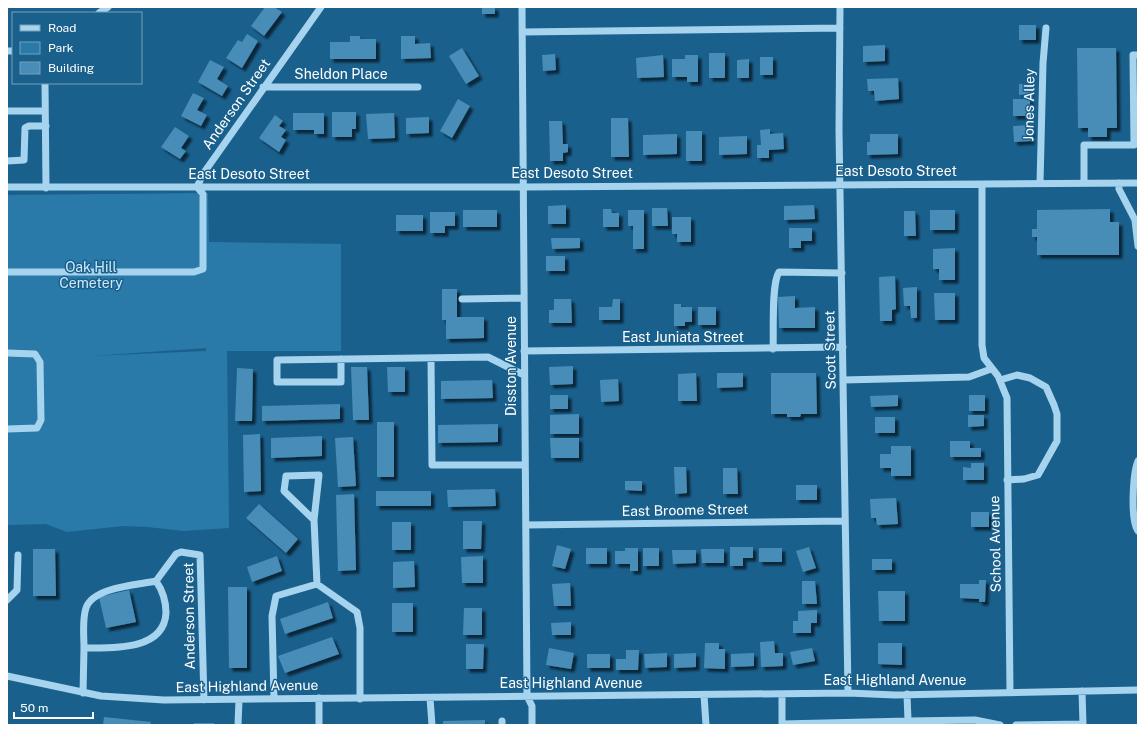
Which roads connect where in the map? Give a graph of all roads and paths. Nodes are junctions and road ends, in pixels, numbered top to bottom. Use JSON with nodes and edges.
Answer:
{"nodes":[{"id":1,"x":321,"y":7,"type":"edge"},
{"id":2,"x":522,"y":7,"type":"edge"},
{"id":3,"x":840,"y":7,"type":"edge"},
{"id":4,"x":840,"y":28,"type":"junction"},
{"id":5,"x":1046,"y":28,"type":"dead end"},
{"id":6,"x":522,"y":32,"type":"junction"},
{"id":7,"x":1138,"y":55,"type":"edge"},
{"id":8,"x":45,"y":84,"type":"edge"},
{"id":9,"x":263,"y":87,"type":"junction"},
{"id":10,"x":418,"y":87,"type":"dead end"},
{"id":11,"x":7,"y":111,"type":"edge"},
{"id":12,"x":45,"y":111,"type":"junction"},
{"id":13,"x":46,"y":126,"type":"junction"},
{"id":14,"x":7,"y":161,"type":"edge"},
{"id":15,"x":1040,"y":183,"type":"junction"},
{"id":16,"x":1084,"y":183,"type":"junction"},
{"id":17,"x":1119,"y":183,"type":"junction"},
{"id":18,"x":1138,"y":183,"type":"edge"},
{"id":19,"x":840,"y":184,"type":"junction"},
{"id":20,"x":982,"y":184,"type":"junction"},
{"id":21,"x":7,"y":187,"type":"edge"},
{"id":22,"x":197,"y":187,"type":"junction"},
{"id":23,"x":524,"y":187,"type":"junction"},
{"id":24,"x":46,"y":188,"type":"junction"},
{"id":25,"x":1138,"y":246,"type":"edge"},
{"id":26,"x":7,"y":272,"type":"edge"},
{"id":27,"x":842,"y":272,"type":"junction"},
{"id":28,"x":524,"y":298,"type":"junction"},
{"id":29,"x":462,"y":299,"type":"dead end"},
{"id":30,"x":843,"y":347,"type":"junction"},
{"id":31,"x":773,"y":349,"type":"junction"},
{"id":32,"x":524,"y":351,"type":"junction"},
{"id":33,"x":7,"y":353,"type":"edge"},
{"id":34,"x":431,"y":358,"type":"junction"},
{"id":35,"x":341,"y":359,"type":"junction"},
{"id":36,"x":991,"y":369,"type":"junction"},
{"id":37,"x":524,"y":375,"type":"junction"},
{"id":38,"x":843,"y":380,"type":"junction"},
{"id":39,"x":1000,"y":380,"type":"junction"},
{"id":40,"x":7,"y":429,"type":"edge"},
{"id":41,"x":1138,"y":461,"type":"edge"},
{"id":42,"x":525,"y":465,"type":"junction"},
{"id":43,"x":1007,"y":480,"type":"junction"},
{"id":44,"x":314,"y":520,"type":"junction"},
{"id":45,"x":844,"y":521,"type":"junction"},
{"id":46,"x":526,"y":525,"type":"junction"},
{"id":47,"x":1138,"y":530,"type":"edge"},
{"id":48,"x":18,"y":554,"type":"dead end"},
{"id":49,"x":156,"y":581,"type":"junction"},
{"id":50,"x":317,"y":584,"type":"junction"},
{"id":51,"x":7,"y":600,"type":"edge"},
{"id":52,"x":84,"y":648,"type":"junction"},
{"id":53,"x":7,"y":676,"type":"edge"},
{"id":54,"x":1082,"y":690,"type":"junction"},
{"id":55,"x":1138,"y":690,"type":"edge"},
{"id":56,"x":1010,"y":692,"type":"junction"},
{"id":57,"x":83,"y":693,"type":"junction"},
{"id":58,"x":848,"y":693,"type":"junction"},
{"id":59,"x":782,"y":694,"type":"junction"},
{"id":60,"x":907,"y":694,"type":"junction"},
{"id":61,"x":704,"y":695,"type":"junction"},
{"id":62,"x":527,"y":696,"type":"junction"},
{"id":63,"x":319,"y":698,"type":"junction"},
{"id":64,"x":430,"y":698,"type":"junction"},
{"id":65,"x":274,"y":699,"type":"junction"},
{"id":66,"x":360,"y":699,"type":"junction"},
{"id":67,"x":204,"y":700,"type":"junction"},
{"id":68,"x":239,"y":700,"type":"junction"},
{"id":69,"x":908,"y":721,"type":"junction"},
{"id":70,"x":782,"y":724,"type":"edge"},
{"id":71,"x":238,"y":725,"type":"edge"},
{"id":72,"x":319,"y":725,"type":"edge"},
{"id":73,"x":432,"y":725,"type":"edge"},
{"id":74,"x":532,"y":725,"type":"edge"},
{"id":75,"x":706,"y":725,"type":"edge"},
{"id":76,"x":1000,"y":725,"type":"edge"},
{"id":77,"x":1016,"y":725,"type":"edge"},
{"id":78,"x":1083,"y":725,"type":"edge"}],
"edges":[{"from":1,"to":9,"type":"street","name":"Anderson Street"},
{"from":2,"to":6,"type":"street","name":"Disston Avenue"},
{"from":3,"to":4,"type":"street","name":"Scott Street"},
{"from":4,"to":6,"type":"street"},
{"from":4,"to":19,"type":"street","name":"Scott Street"},
{"from":5,"to":15,"type":"street","name":"Jones Alley"},
{"from":6,"to":23,"type":"street","name":"Disston Avenue"},
{"from":7,"to":16,"type":"street"},
{"from":8,"to":12,"type":"street"},
{"from":9,"to":10,"type":"street","name":"Sheldon Place"},
{"from":9,"to":22,"type":"street","name":"Anderson Street"},
{"from":11,"to":12,"type":"street"},
{"from":12,"to":13,"type":"street"},
{"from":13,"to":14,"type":"street"},
{"from":13,"to":24,"type":"street"},
{"from":15,"to":16,"type":"street","name":"East Desoto Street"},
{"from":15,"to":20,"type":"street","name":"East Desoto Street"},
{"from":16,"to":17,"type":"street","name":"East Desoto Street"},
{"from":17,"to":18,"type":"street","name":"East Desoto Street"},
{"from":17,"to":25,"type":"street"},
{"from":19,"to":20,"type":"street","name":"East Desoto Street"},
{"from":19,"to":23,"type":"street","name":"East Desoto Street"},
{"from":19,"to":27,"type":"street","name":"Scott Street"},
{"from":20,"to":36,"type":"street"},
{"from":21,"to":24,"type":"street","name":"East Desoto Street"},
{"from":22,"to":23,"type":"street","name":"East Desoto Street"},
{"from":22,"to":24,"type":"street","name":"East Desoto Street"},
{"from":22,"to":26,"type":"street"},
{"from":23,"to":28,"type":"street","name":"Disston Avenue"},
{"from":27,"to":30,"type":"street","name":"Scott Street"},
{"from":27,"to":31,"type":"street"},
{"from":28,"to":29,"type":"street"},
{"from":28,"to":32,"type":"street","name":"Disston Avenue"},
{"from":30,"to":31,"type":"street","name":"East Juniata Street"},
{"from":30,"to":38,"type":"street","name":"Scott Street"},
{"from":31,"to":32,"type":"street","name":"East Juniata Street"},
{"from":32,"to":37,"type":"street","name":"Disston Avenue"},
{"from":33,"to":40,"type":"street"},
{"from":34,"to":35,"type":"street"},
{"from":34,"to":37,"type":"street"},
{"from":34,"to":42,"type":"street"},
{"from":35,"to":35,"type":"street"},
{"from":36,"to":38,"type":"street"},
{"from":36,"to":39,"type":"street"},
{"from":37,"to":42,"type":"street","name":"Disston Avenue"},
{"from":38,"to":45,"type":"street","name":"Scott Street"},
{"from":39,"to":43,"type":"street","name":"School Avenue"},
{"from":39,"to":43,"type":"street"},
{"from":41,"to":47,"type":"street"},
{"from":42,"to":46,"type":"street","name":"Disston Avenue"},
{"from":43,"to":56,"type":"street","name":"School Avenue"},
{"from":44,"to":44,"type":"street"},
{"from":44,"to":50,"type":"street"},
{"from":45,"to":46,"type":"street","name":"East Broome Street"},
{"from":45,"to":58,"type":"street","name":"Scott Street"},
{"from":46,"to":62,"type":"street","name":"Disston Avenue"},
{"from":48,"to":51,"type":"street"},
{"from":49,"to":52,"type":"street"},
{"from":49,"to":52,"type":"street"},
{"from":49,"to":67,"type":"street","name":"Anderson Street"},
{"from":50,"to":65,"type":"street"},
{"from":50,"to":66,"type":"street"},
{"from":52,"to":57,"type":"street"},
{"from":53,"to":57,"type":"street","name":"East Highland Avenue"},
{"from":54,"to":55,"type":"street","name":"East Highland Avenue"},
{"from":54,"to":56,"type":"street","name":"East Highland Avenue"},
{"from":54,"to":78,"type":"street"},
{"from":56,"to":60,"type":"street","name":"East Highland Avenue"},
{"from":57,"to":67,"type":"street","name":"East Highland Avenue"},
{"from":58,"to":59,"type":"street","name":"East Highland Avenue"},
{"from":58,"to":60,"type":"street","name":"East Highland Avenue"},
{"from":59,"to":61,"type":"street","name":"East Highland Avenue"},
{"from":59,"to":70,"type":"street"},
{"from":60,"to":69,"type":"street"},
{"from":61,"to":62,"type":"street","name":"East Highland Avenue"},
{"from":61,"to":75,"type":"street"},
{"from":62,"to":64,"type":"street","name":"East Highland Avenue"},
{"from":62,"to":74,"type":"street","name":"Disston Avenue"},
{"from":63,"to":65,"type":"street","name":"East Highland Avenue"},
{"from":63,"to":66,"type":"street","name":"East Highland Avenue"},
{"from":63,"to":72,"type":"street"},
{"from":64,"to":66,"type":"street","name":"East Highland Avenue"},
{"from":64,"to":73,"type":"street"},
{"from":65,"to":68,"type":"street","name":"East Highland Avenue"},
{"from":67,"to":68,"type":"street","name":"East Highland Avenue"},
{"from":68,"to":71,"type":"street"},
{"from":69,"to":70,"type":"street"},
{"from":69,"to":76,"type":"street"},
{"from":77,"to":78,"type":"street"}]}
